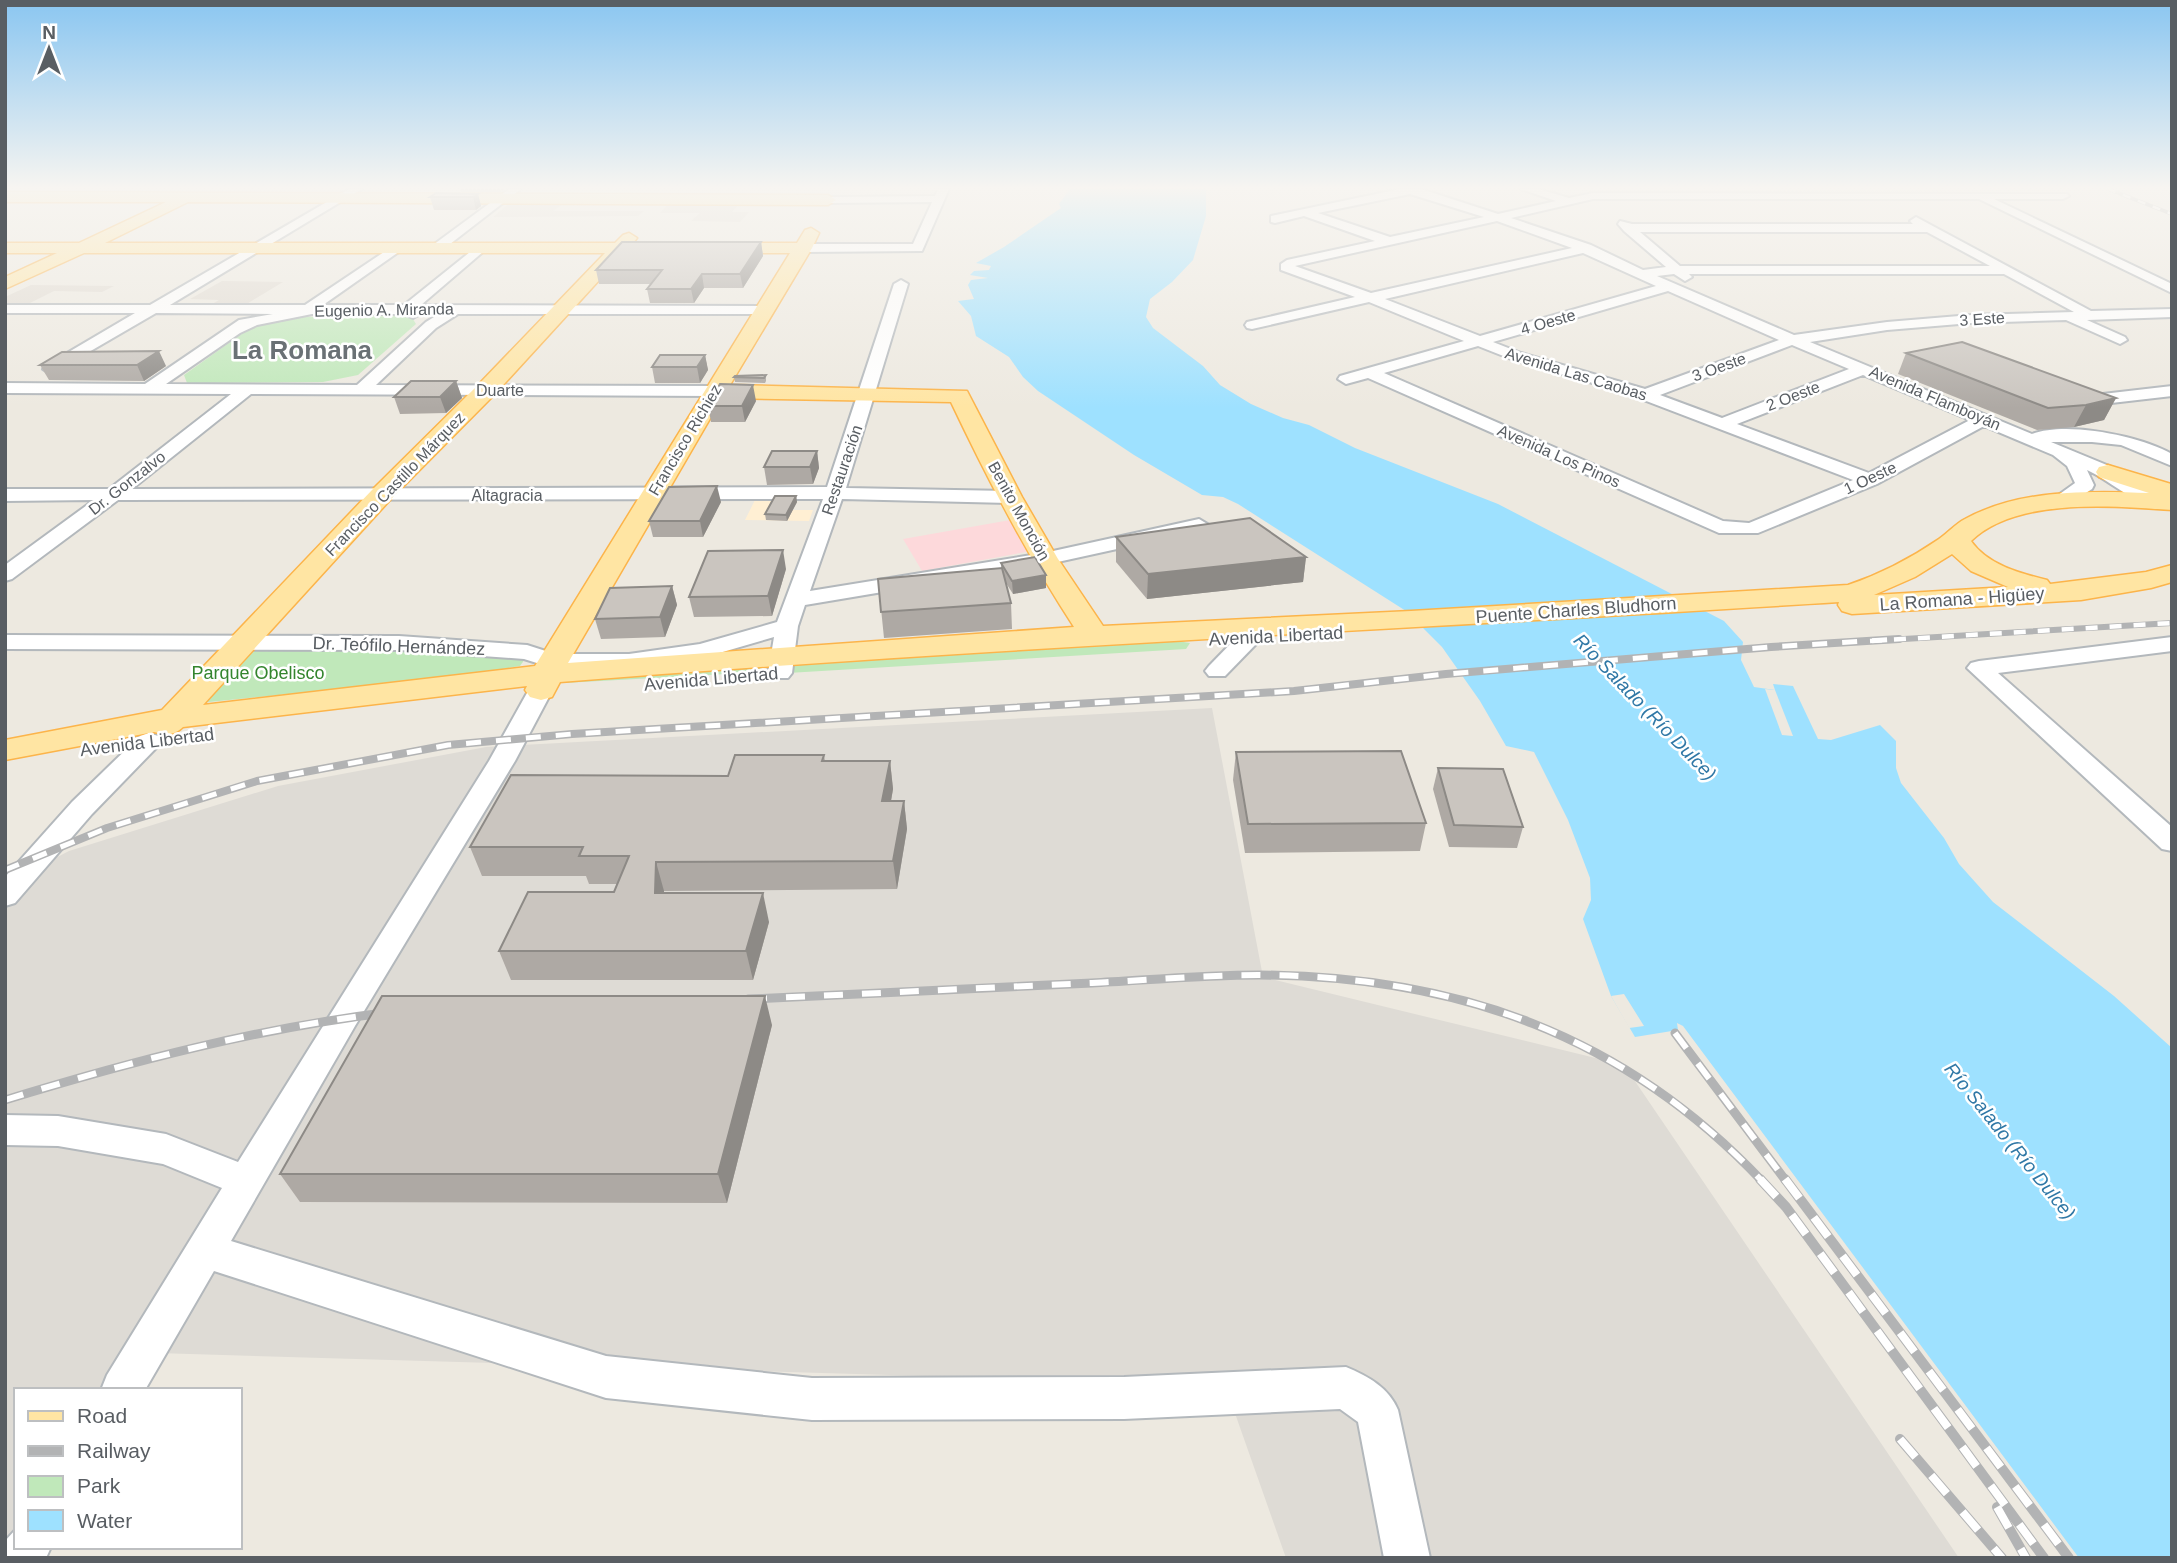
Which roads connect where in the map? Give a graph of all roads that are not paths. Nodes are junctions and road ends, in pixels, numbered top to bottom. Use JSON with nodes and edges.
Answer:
{"nodes":[{"id":1,"x":54,"y":262,"type":"edge"},
{"id":2,"x":234,"y":262,"type":"edge"},
{"id":3,"x":377,"y":262,"type":"edge"},
{"id":4,"x":464,"y":262,"type":"edge"},
{"id":5,"x":607,"y":262,"type":"edge"},
{"id":6,"x":795,"y":262,"type":"edge"},
{"id":7,"x":1296,"y":262,"type":"edge"},
{"id":8,"x":1527,"y":262,"type":"edge"},
{"id":9,"x":1617,"y":262,"type":"edge"},
{"id":10,"x":1668,"y":262,"type":"edge"},
{"id":11,"x":1991,"y":262,"type":"edge"},
{"id":12,"x":2116,"y":262,"type":"edge"},
{"id":13,"x":1677,"y":270,"type":"junction"},
{"id":14,"x":2006,"y":270,"type":"junction"},
{"id":15,"x":1643,"y":274,"type":"junction"},
{"id":16,"x":5,"y":284,"type":"edge"},
{"id":17,"x":901,"y":284,"type":"dead end"},
{"id":18,"x":1668,"y":287,"type":"junction"},
{"id":19,"x":2172,"y":289,"type":"edge"},
{"id":20,"x":1371,"y":298,"type":"junction"},
{"id":21,"x":1711,"y":306,"type":"junction"},
{"id":22,"x":5,"y":309,"type":"edge"},
{"id":23,"x":154,"y":309,"type":"junction"},
{"id":24,"x":456,"y":309,"type":"junction"},
{"id":25,"x":561,"y":309,"type":"junction"},
{"id":26,"x":407,"y":310,"type":"junction"},
{"id":27,"x":763,"y":310,"type":"junction"},
{"id":28,"x":263,"y":311,"type":"junction"},
{"id":29,"x":306,"y":311,"type":"junction"},
{"id":30,"x":2172,"y":313,"type":"edge"},
{"id":31,"x":2088,"y":314,"type":"junction"},
{"id":32,"x":2063,"y":315,"type":"junction"},
{"id":33,"x":431,"y":325,"type":"junction"},
{"id":34,"x":1252,"y":325,"type":"dead end"},
{"id":35,"x":231,"y":331,"type":"junction"},
{"id":36,"x":1793,"y":340,"type":"junction"},
{"id":37,"x":1477,"y":342,"type":"junction"},
{"id":38,"x":2086,"y":344,"type":"dead end"},
{"id":39,"x":1865,"y":369,"type":"junction"},
{"id":40,"x":1369,"y":372,"type":"junction"},
{"id":41,"x":378,"y":374,"type":"junction"},
{"id":42,"x":171,"y":375,"type":"junction"},
{"id":43,"x":1346,"y":379,"type":"dead end"},
{"id":44,"x":148,"y":389,"type":"junction"},
{"id":45,"x":183,"y":389,"type":"junction"},
{"id":46,"x":247,"y":389,"type":"junction"},
{"id":47,"x":293,"y":389,"type":"junction"},
{"id":48,"x":9,"y":390,"type":"edge"},
{"id":49,"x":361,"y":390,"type":"junction"},
{"id":50,"x":486,"y":390,"type":"junction"},
{"id":51,"x":714,"y":391,"type":"junction"},
{"id":52,"x":2172,"y":391,"type":"edge"},
{"id":53,"x":868,"y":393,"type":"junction"},
{"id":54,"x":943,"y":395,"type":"joint"},
{"id":55,"x":1645,"y":395,"type":"junction"},
{"id":56,"x":2094,"y":400,"type":"edge"},
{"id":57,"x":1985,"y":419,"type":"junction"},
{"id":58,"x":1721,"y":424,"type":"junction"},
{"id":59,"x":2037,"y":441,"type":"junction"},
{"id":60,"x":2172,"y":443,"type":"edge"},
{"id":61,"x":2148,"y":447,"type":"junction"},
{"id":62,"x":2172,"y":461,"type":"edge"},
{"id":63,"x":2108,"y":472,"type":"joint"},
{"id":64,"x":1870,"y":480,"type":"junction"},
{"id":65,"x":835,"y":493,"type":"junction"},
{"id":66,"x":5,"y":495,"type":"edge"},
{"id":67,"x":381,"y":495,"type":"junction"},
{"id":68,"x":652,"y":495,"type":"junction"},
{"id":69,"x":112,"y":496,"type":"junction"},
{"id":70,"x":1009,"y":497,"type":"junction"},
{"id":71,"x":2060,"y":501,"type":"junction"},
{"id":72,"x":2167,"y":502,"type":"edge"},
{"id":73,"x":1199,"y":525,"type":"edge"},
{"id":74,"x":1751,"y":529,"type":"joint"},
{"id":75,"x":1956,"y":539,"type":"junction"},
{"id":76,"x":1044,"y":559,"type":"junction"},
{"id":77,"x":2172,"y":573,"type":"edge"},
{"id":78,"x":5,"y":575,"type":"edge"},
{"id":79,"x":2059,"y":592,"type":"junction"},
{"id":80,"x":796,"y":600,"type":"junction"},
{"id":81,"x":1746,"y":605,"type":"junction"},
{"id":82,"x":1415,"y":624,"type":"junction"},
{"id":83,"x":1094,"y":635,"type":"junction"},
{"id":84,"x":1251,"y":636,"type":"junction"},
{"id":85,"x":5,"y":642,"type":"edge"},
{"id":86,"x":243,"y":644,"type":"junction"},
{"id":87,"x":2172,"y":644,"type":"edge"},
{"id":88,"x":783,"y":652,"type":"junction"},
{"id":89,"x":1217,"y":671,"type":"dead end"},
{"id":90,"x":546,"y":676,"type":"junction"},
{"id":91,"x":173,"y":718,"type":"junction"},
{"id":92,"x":149,"y":741,"type":"junction"},
{"id":93,"x":5,"y":750,"type":"edge"},
{"id":94,"x":5,"y":760,"type":"edge"},
{"id":95,"x":2172,"y":842,"type":"edge"},
{"id":96,"x":5,"y":896,"type":"edge"},
{"id":97,"x":5,"y":1130,"type":"edge"},
{"id":98,"x":245,"y":1181,"type":"junction"},
{"id":99,"x":205,"y":1251,"type":"junction"},
{"id":100,"x":123,"y":1388,"type":"edge"},
{"id":101,"x":1407,"y":1558,"type":"edge"}],
"edges":[{"from":1,"to":16,"type":"main road"},
{"from":2,"to":23,"type":"street"},
{"from":3,"to":29,"type":"street"},
{"from":4,"to":26,"type":"street"},
{"from":5,"to":25,"type":"main road","name":"Francisco Castillo Márquez"},
{"from":6,"to":27,"type":"main road","name":"Francisco Richiez"},
{"from":7,"to":20,"type":"street","name":"Avenida Las Caobas"},
{"from":8,"to":20,"type":"street"},
{"from":9,"to":15,"type":"street","name":"Avenida Flamboyán"},
{"from":10,"to":13,"type":"street"},
{"from":11,"to":14,"type":"street"},
{"from":12,"to":19,"type":"street"},
{"from":13,"to":14,"type":"street"},
{"from":13,"to":15,"type":"street"},
{"from":13,"to":21,"type":"street"},
{"from":14,"to":31,"type":"street"},
{"from":15,"to":18,"type":"street","name":"Avenida Flamboyán"},
{"from":17,"to":53,"type":"street","name":"Restauración"},
{"from":18,"to":21,"type":"street","name":"Avenida Flamboyán"},
{"from":18,"to":37,"type":"street","name":"4 Oeste"},
{"from":20,"to":34,"type":"street"},
{"from":20,"to":37,"type":"street","name":"Avenida Las Caobas"},
{"from":21,"to":36,"type":"street","name":"Avenida Flamboyán"},
{"from":22,"to":23,"type":"street","name":"Eugenio A. Miranda"},
{"from":23,"to":28,"type":"street","name":"Eugenio A. Miranda"},
{"from":23,"to":48,"type":"street"},
{"from":24,"to":25,"type":"street","name":"Eugenio A. Miranda"},
{"from":24,"to":26,"type":"street","name":"Eugenio A. Miranda"},
{"from":24,"to":33,"type":"street"},
{"from":25,"to":27,"type":"street","name":"Eugenio A. Miranda"},
{"from":25,"to":50,"type":"main road","name":"Francisco Castillo Márquez"},
{"from":26,"to":29,"type":"street","name":"Eugenio A. Miranda"},
{"from":26,"to":33,"type":"street"},
{"from":27,"to":51,"type":"main road","name":"Francisco Richiez"},
{"from":28,"to":29,"type":"street","name":"Eugenio A. Miranda"},
{"from":28,"to":35,"type":"street"},
{"from":29,"to":35,"type":"street"},
{"from":30,"to":31,"type":"street","name":"3 Este"},
{"from":31,"to":32,"type":"street","name":"3 Este"},
{"from":32,"to":36,"type":"street","name":"3 Este"},
{"from":32,"to":38,"type":"street"},
{"from":33,"to":41,"type":"street"},
{"from":35,"to":42,"type":"street"},
{"from":36,"to":39,"type":"street","name":"Avenida Flamboyán"},
{"from":36,"to":55,"type":"street","name":"3 Oeste"},
{"from":37,"to":40,"type":"street","name":"4 Oeste"},
{"from":37,"to":55,"type":"street","name":"Avenida Las Caobas"},
{"from":39,"to":57,"type":"street","name":"Avenida Flamboyán"},
{"from":39,"to":58,"type":"street","name":"2 Oeste"},
{"from":40,"to":43,"type":"street","name":"4 Oeste"},
{"from":40,"to":74,"type":"street","name":"Avenida Los Pinos"},
{"from":41,"to":47,"type":"street"},
{"from":41,"to":49,"type":"street"},
{"from":42,"to":44,"type":"street"},
{"from":42,"to":45,"type":"street"},
{"from":44,"to":45,"type":"street","name":"Duarte"},
{"from":44,"to":48,"type":"street","name":"Duarte"},
{"from":45,"to":46,"type":"street","name":"Duarte"},
{"from":46,"to":47,"type":"street","name":"Duarte"},
{"from":46,"to":69,"type":"street","name":"Dr. Gonzalvo"},
{"from":47,"to":49,"type":"street","name":"Duarte"},
{"from":49,"to":50,"type":"street","name":"Duarte"},
{"from":50,"to":51,"type":"street","name":"Duarte"},
{"from":50,"to":67,"type":"main road","name":"Francisco Castillo Márquez"},
{"from":51,"to":53,"type":"main road","name":"Duarte"},
{"from":51,"to":68,"type":"main road","name":"Francisco Richiez"},
{"from":52,"to":56,"type":"street"},
{"from":53,"to":54,"type":"main road","name":"Duarte"},
{"from":53,"to":65,"type":"street","name":"Restauración"},
{"from":54,"to":70,"type":"main road","name":"Benito Monción"},
{"from":55,"to":58,"type":"street","name":"Avenida Las Caobas"},
{"from":57,"to":59,"type":"street","name":"Avenida Flamboyán"},
{"from":57,"to":64,"type":"street","name":"1 Oeste"},
{"from":58,"to":64,"type":"street","name":"Avenida Las Caobas"},
{"from":59,"to":61,"type":"street"},
{"from":59,"to":63,"type":"street","name":"Avenida Flamboyán"},
{"from":59,"to":71,"type":"street"},
{"from":60,"to":61,"type":"street"},
{"from":61,"to":62,"type":"street"},
{"from":63,"to":72,"type":"main road"},
{"from":64,"to":74,"type":"street","name":"1 Oeste"},
{"from":65,"to":68,"type":"street","name":"Altagracia"},
{"from":65,"to":70,"type":"street","name":"Altagracia"},
{"from":65,"to":80,"type":"street","name":"Restauración"},
{"from":66,"to":69,"type":"street","name":"Altagracia"},
{"from":67,"to":68,"type":"street","name":"Altagracia"},
{"from":67,"to":69,"type":"street","name":"Altagracia"},
{"from":67,"to":86,"type":"main road","name":"Francisco Castillo Márquez"},
{"from":68,"to":90,"type":"main road","name":"Francisco Richiez"},
{"from":69,"to":78,"type":"street","name":"Dr. Gonzalvo"},
{"from":70,"to":76,"type":"main road","name":"Benito Monción"},
{"from":71,"to":72,"type":"main road","name":"La Romana - Higüey"},
{"from":71,"to":75,"type":"main road","name":"La Romana - Higüey"},
{"from":73,"to":76,"type":"street"},
{"from":75,"to":79,"type":"main road"},
{"from":75,"to":81,"type":"main road","name":"La Romana - Higüey"},
{"from":76,"to":80,"type":"street"},
{"from":76,"to":83,"type":"main road","name":"Benito Monción"},
{"from":77,"to":79,"type":"main road","name":"La Romana - Higüey"},
{"from":79,"to":81,"type":"main road","name":"La Romana - Higüey"},
{"from":80,"to":88,"type":"street","name":"Restauración"},
{"from":81,"to":82,"type":"main road","name":"Puente Charles Bludhorn"},
{"from":82,"to":83,"type":"main road","name":"Avenida Libertad"},
{"from":82,"to":84,"type":"main road","name":"Avenida Libertad"},
{"from":83,"to":88,"type":"main road","name":"Avenida Libertad"},
{"from":84,"to":88,"type":"main road","name":"Avenida Libertad"},
{"from":84,"to":89,"type":"street"},
{"from":85,"to":86,"type":"street","name":"Dr. Teófilo Hernández"},
{"from":86,"to":90,"type":"street","name":"Dr. Teófilo Hernández"},
{"from":86,"to":91,"type":"main road","name":"Francisco Castillo Márquez"},
{"from":87,"to":95,"type":"street"},
{"from":88,"to":90,"type":"main road","name":"Avenida Libertad"},
{"from":88,"to":90,"type":"street","name":"Dr. Teófilo Hernández"},
{"from":90,"to":91,"type":"main road","name":"Avenida Libertad"},
{"from":90,"to":92,"type":"main road","name":"Avenida Libertad"},
{"from":90,"to":98,"type":"street"},
{"from":91,"to":92,"type":"main road","name":"Francisco Castillo Márquez"},
{"from":91,"to":93,"type":"main road","name":"Avenida Libertad"},
{"from":92,"to":94,"type":"main road","name":"Avenida Libertad"},
{"from":92,"to":96,"type":"street"},
{"from":97,"to":98,"type":"street"},
{"from":98,"to":99,"type":"street"},
{"from":99,"to":100,"type":"street"},
{"from":99,"to":101,"type":"street"}]}
